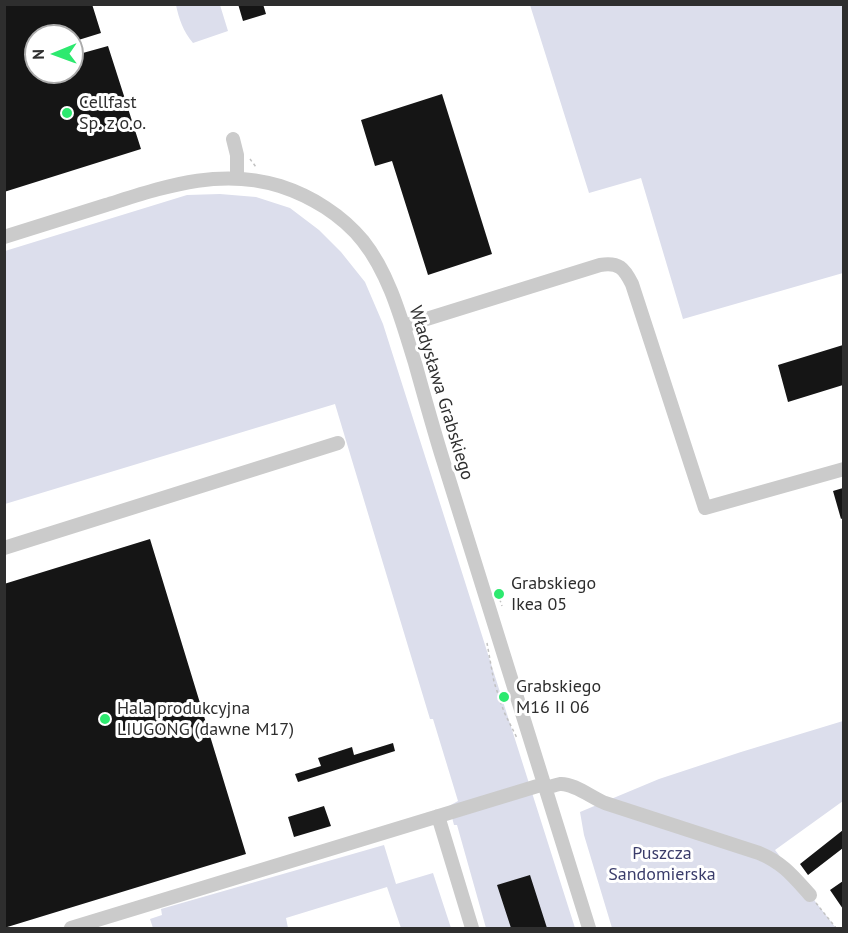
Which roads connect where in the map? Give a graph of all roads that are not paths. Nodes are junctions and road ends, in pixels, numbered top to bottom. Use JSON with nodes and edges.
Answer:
{"nodes":[{"id":1,"x":232,"y":139,"type":"dead end"},
{"id":2,"x":237,"y":178,"type":"junction"},
{"id":3,"x":4,"y":237,"type":"edge"},
{"id":4,"x":404,"y":326,"type":"junction"},
{"id":5,"x":338,"y":443,"type":"dead end"},
{"id":6,"x":843,"y":469,"type":"edge"},
{"id":7,"x":4,"y":548,"type":"edge"},
{"id":8,"x":545,"y":786,"type":"junction"},
{"id":9,"x":438,"y":816,"type":"junction"},
{"id":10,"x":810,"y":895,"type":"road end"},
{"id":11,"x":71,"y":928,"type":"edge"},
{"id":12,"x":472,"y":928,"type":"edge"},
{"id":13,"x":590,"y":928,"type":"edge"}],
"edges":[{"from":1,"to":2,"type":"street"},
{"from":2,"to":3,"type":"street","name":"Władysława Grabskiego"},
{"from":2,"to":4,"type":"street","name":"Władysława Grabskiego"},
{"from":4,"to":6,"type":"street"},
{"from":4,"to":8,"type":"street","name":"Władysława Grabskiego"},
{"from":5,"to":7,"type":"street"},
{"from":8,"to":9,"type":"street"},
{"from":8,"to":10,"type":"street"},
{"from":8,"to":13,"type":"street","name":"Władysława Grabskiego"},
{"from":9,"to":11,"type":"street"},
{"from":9,"to":12,"type":"street"}]}
